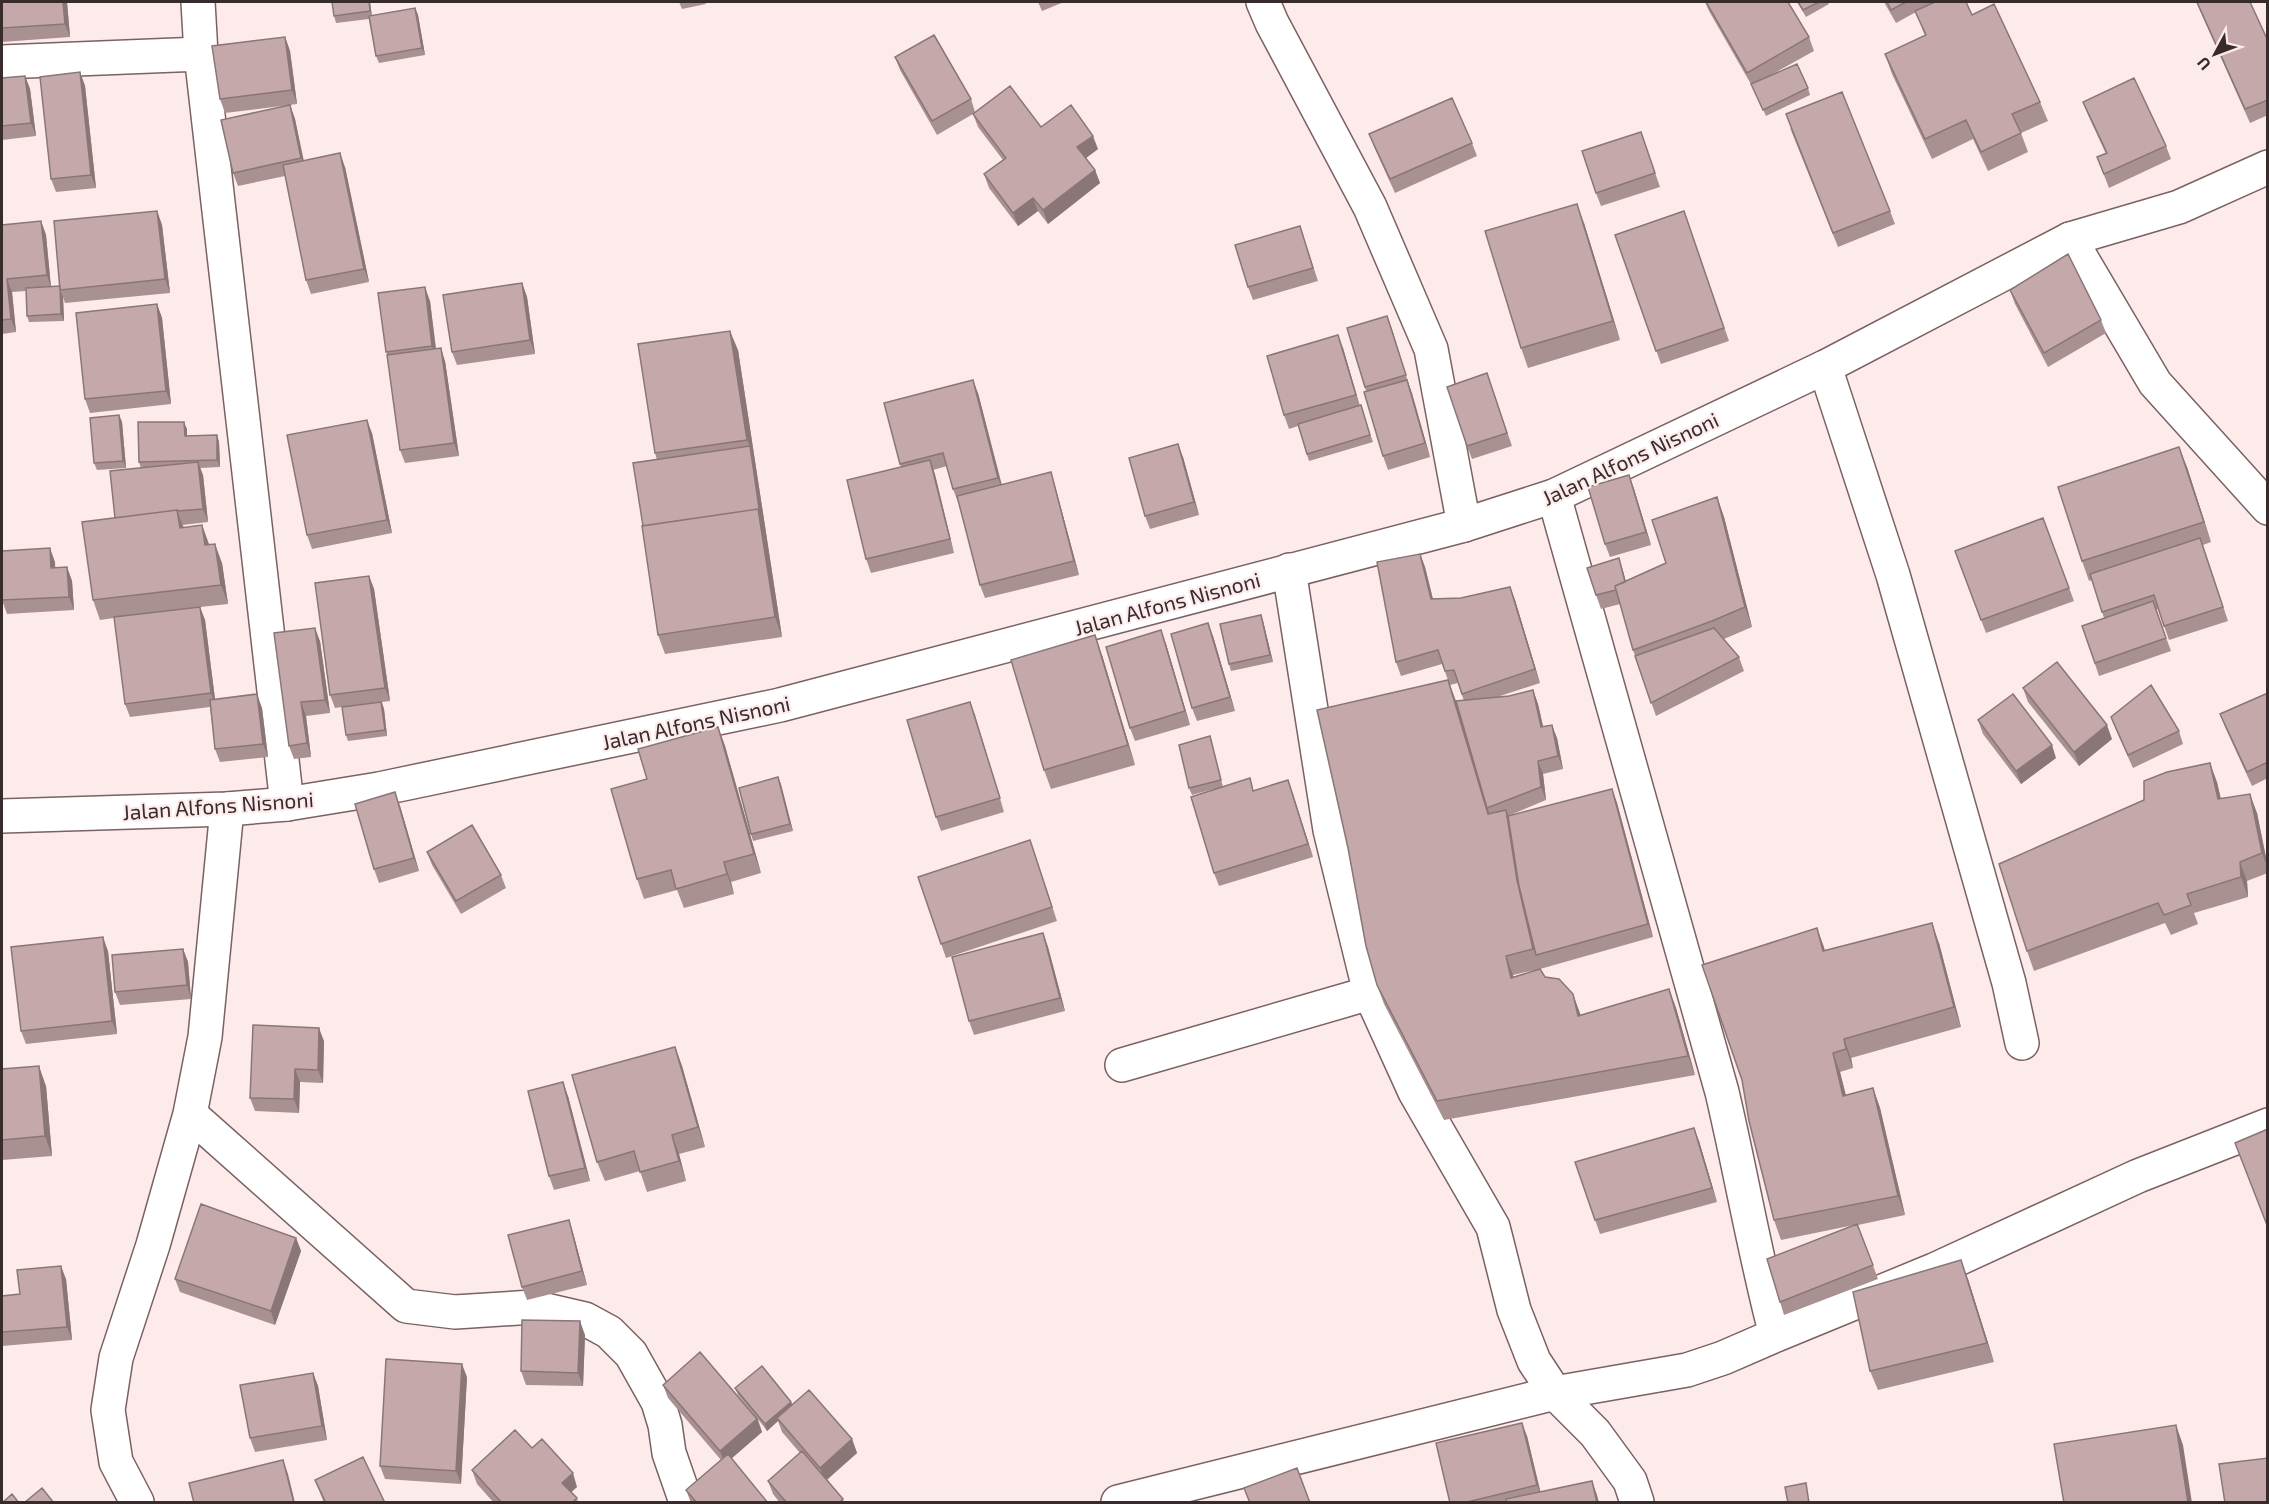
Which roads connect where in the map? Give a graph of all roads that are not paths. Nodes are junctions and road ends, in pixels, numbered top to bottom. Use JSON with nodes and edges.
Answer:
{"nodes":[{"id":1,"x":198,"y":2,"type":"edge"},
{"id":2,"x":1263,"y":2,"type":"edge"},
{"id":3,"x":201,"y":54,"type":"junction"},
{"id":4,"x":2,"y":62,"type":"edge"},
{"id":5,"x":2268,"y":167,"type":"edge"},
{"id":6,"x":2070,"y":238,"type":"junction"},
{"id":7,"x":1825,"y":367,"type":"junction"},
{"id":8,"x":1554,"y":496,"type":"junction"},
{"id":9,"x":2268,"y":508,"type":"edge"},
{"id":10,"x":1464,"y":525,"type":"junction"},
{"id":11,"x":1289,"y":570,"type":"junction"},
{"id":12,"x":286,"y":804,"type":"junction"},
{"id":13,"x":227,"y":809,"type":"junction"},
{"id":14,"x":2,"y":816,"type":"edge"},
{"id":15,"x":1370,"y":993,"type":"junction"},
{"id":16,"x":2022,"y":1043,"type":"dead end"},
{"id":17,"x":1122,"y":1065,"type":"dead end"},
{"id":18,"x":190,"y":1114,"type":"junction"},
{"id":19,"x":2268,"y":1125,"type":"edge"},
{"id":20,"x":1776,"y":1335,"type":"junction"},
{"id":21,"x":1555,"y":1392,"type":"junction"},
{"id":22,"x":137,"y":1503,"type":"edge"},
{"id":23,"x":686,"y":1503,"type":"edge"},
{"id":24,"x":1118,"y":1503,"type":"edge"},
{"id":25,"x":1637,"y":1503,"type":"edge"}],
"edges":[{"from":1,"to":3,"type":"street"},
{"from":2,"to":10,"type":"street"},
{"from":3,"to":4,"type":"street"},
{"from":3,"to":12,"type":"street"},
{"from":5,"to":6,"type":"street","name":"Jalan Alfons Nisnoni"},
{"from":6,"to":7,"type":"street","name":"Jalan Alfons Nisnoni"},
{"from":6,"to":9,"type":"street"},
{"from":7,"to":8,"type":"street","name":"Jalan Alfons Nisnoni"},
{"from":7,"to":16,"type":"street"},
{"from":8,"to":10,"type":"street","name":"Jalan Alfons Nisnoni"},
{"from":8,"to":20,"type":"street"},
{"from":10,"to":11,"type":"street","name":"Jalan Alfons Nisnoni"},
{"from":11,"to":12,"type":"street","name":"Jalan Alfons Nisnoni"},
{"from":11,"to":15,"type":"street"},
{"from":12,"to":13,"type":"street","name":"Jalan Alfons Nisnoni"},
{"from":13,"to":14,"type":"street","name":"Jalan Alfons Nisnoni"},
{"from":13,"to":18,"type":"street"},
{"from":15,"to":17,"type":"street"},
{"from":15,"to":21,"type":"street"},
{"from":18,"to":22,"type":"street"},
{"from":18,"to":23,"type":"street"},
{"from":19,"to":20,"type":"street"},
{"from":20,"to":21,"type":"street"},
{"from":21,"to":24,"type":"street"},
{"from":21,"to":25,"type":"street"}]}
